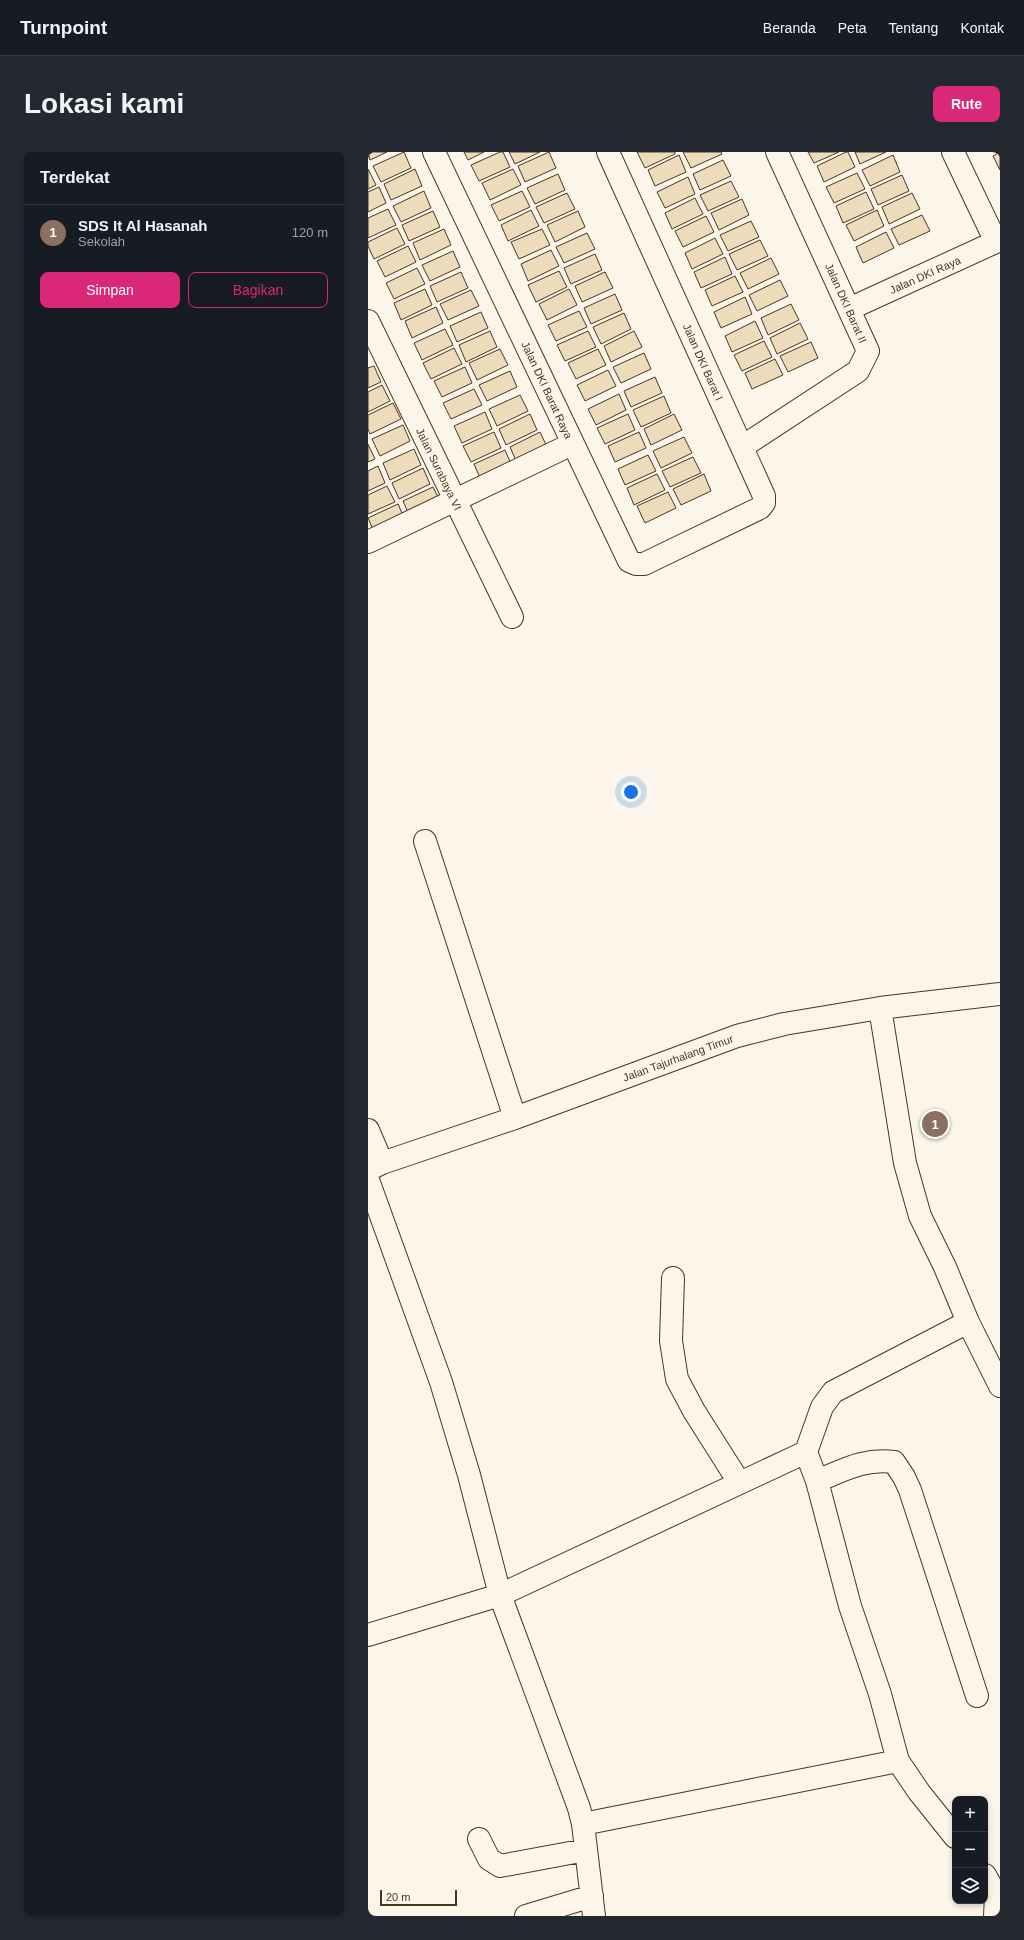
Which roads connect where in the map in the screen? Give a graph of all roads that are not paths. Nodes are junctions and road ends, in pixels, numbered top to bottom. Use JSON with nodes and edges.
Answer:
{"nodes":[{"id":1,"x":434,"y":152,"type":"edge"},
{"id":2,"x":608,"y":152,"type":"edge"},
{"id":3,"x":777,"y":152,"type":"edge"},
{"id":4,"x":953,"y":152,"type":"edge"},
{"id":5,"x":998,"y":241,"type":"edge"},
{"id":6,"x":849,"y":309,"type":"junction"},
{"id":7,"x":368,"y":321,"type":"edge"},
{"id":8,"x":572,"y":444,"type":"junction"},
{"id":9,"x":742,"y":447,"type":"junction"},
{"id":10,"x":454,"y":500,"type":"junction"},
{"id":11,"x":697,"y":538,"type":"joint"},
{"id":12,"x":368,"y":542,"type":"edge"},
{"id":13,"x":512,"y":617,"type":"dead end"},
{"id":14,"x":425,"y":841,"type":"dead end"},
{"id":15,"x":1000,"y":994,"type":"edge"},
{"id":16,"x":880,"y":1008,"type":"junction"},
{"id":17,"x":515,"y":1118,"type":"junction"},
{"id":18,"x":368,"y":1130,"type":"edge"},
{"id":19,"x":375,"y":1166,"type":"edge"},
{"id":20,"x":368,"y":1180,"type":"edge"},
{"id":21,"x":673,"y":1278,"type":"dead end"},
{"id":22,"x":968,"y":1322,"type":"junction"},
{"id":23,"x":1000,"y":1386,"type":"edge"},
{"id":24,"x":806,"y":1452,"type":"junction"},
{"id":25,"x":818,"y":1481,"type":"junction"},
{"id":26,"x":739,"y":1482,"type":"junction"},
{"id":27,"x":500,"y":1594,"type":"junction"},
{"id":28,"x":368,"y":1635,"type":"edge"},
{"id":29,"x":977,"y":1696,"type":"dead end"},
{"id":30,"x":898,"y":1761,"type":"junction"},
{"id":31,"x":583,"y":1824,"type":"junction"},
{"id":32,"x":952,"y":1833,"type":"edge"},
{"id":33,"x":479,"y":1839,"type":"dead end"},
{"id":34,"x":586,"y":1850,"type":"junction"},
{"id":35,"x":988,"y":1880,"type":"edge"},
{"id":36,"x":593,"y":1906,"type":"edge"},
{"id":37,"x":526,"y":1916,"type":"edge"},
{"id":38,"x":995,"y":1916,"type":"edge"}],
"edges":[{"from":1,"to":8,"type":"street","name":"Jalan DKI Barat Raya"},
{"from":2,"to":9,"type":"street","name":"Jalan DKI Barat I"},
{"from":3,"to":6,"type":"street","name":"Jalan DKI Barat II"},
{"from":4,"to":5,"type":"street"},
{"from":5,"to":6,"type":"street","name":"Jalan DKI Raya"},
{"from":6,"to":9,"type":"street","name":"Jalan DKI Barat II"},
{"from":7,"to":10,"type":"street","name":"Jalan Surabaya VI"},
{"from":8,"to":10,"type":"street"},
{"from":8,"to":11,"type":"street","name":"Jalan DKI Barat Raya"},
{"from":9,"to":11,"type":"street","name":"Jalan DKI Barat I"},
{"from":10,"to":12,"type":"street"},
{"from":10,"to":13,"type":"street","name":"Jalan Surabaya VI"},
{"from":14,"to":17,"type":"street"},
{"from":15,"to":16,"type":"street","name":"Jalan Tajurhalang Timur"},
{"from":16,"to":17,"type":"street","name":"Jalan Tajurhalang Timur"},
{"from":16,"to":22,"type":"street"},
{"from":17,"to":19,"type":"street","name":"Jalan Tajurhalang Timur"},
{"from":18,"to":19,"type":"street"},
{"from":20,"to":27,"type":"street"},
{"from":21,"to":26,"type":"street"},
{"from":22,"to":23,"type":"street"},
{"from":22,"to":24,"type":"street"},
{"from":24,"to":25,"type":"street"},
{"from":24,"to":26,"type":"street"},
{"from":25,"to":29,"type":"street"},
{"from":25,"to":30,"type":"street"},
{"from":26,"to":27,"type":"street"},
{"from":27,"to":28,"type":"street"},
{"from":27,"to":31,"type":"street"},
{"from":30,"to":31,"type":"street"},
{"from":30,"to":32,"type":"street"},
{"from":31,"to":34,"type":"street"},
{"from":33,"to":34,"type":"street"},
{"from":34,"to":36,"type":"street"},
{"from":35,"to":38,"type":"street"},
{"from":36,"to":37,"type":"street"}]}
